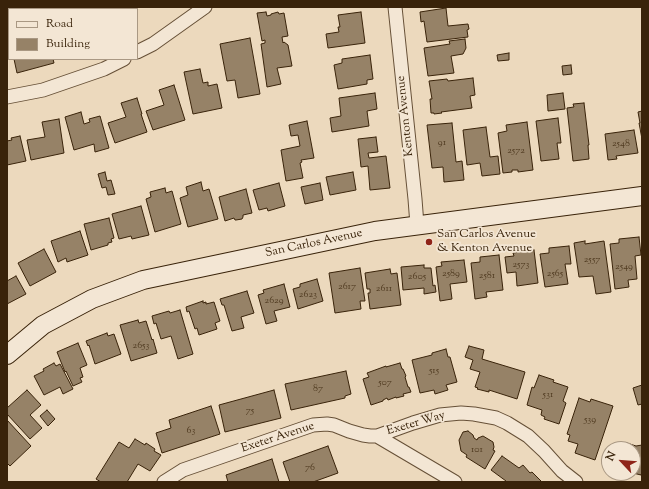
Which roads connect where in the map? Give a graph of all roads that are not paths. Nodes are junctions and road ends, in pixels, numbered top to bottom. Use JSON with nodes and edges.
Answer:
{"nodes":[{"id":1,"x":206,"y":7,"type":"edge"},
{"id":2,"x":395,"y":7,"type":"edge"},
{"id":3,"x":138,"y":52,"type":"edge"},
{"id":4,"x":122,"y":60,"type":"edge"},
{"id":5,"x":7,"y":97,"type":"edge"},
{"id":6,"x":642,"y":196,"type":"edge"},
{"id":7,"x":417,"y":225,"type":"junction"},
{"id":8,"x":7,"y":355,"type":"edge"},
{"id":9,"x":377,"y":436,"type":"junction"},
{"id":10,"x":164,"y":482,"type":"edge"},
{"id":11,"x":456,"y":482,"type":"edge"},
{"id":12,"x":576,"y":482,"type":"edge"}],
"edges":[{"from":1,"to":3,"type":"street"},
{"from":2,"to":7,"type":"street","name":"Kenton Avenue"},
{"from":4,"to":5,"type":"street"},
{"from":6,"to":7,"type":"main road","name":"San Carlos Avenue"},
{"from":7,"to":8,"type":"main road","name":"San Carlos Avenue"},
{"from":9,"to":10,"type":"street","name":"Exeter Avenue"},
{"from":9,"to":11,"type":"street","name":"Exeter Avenue"},
{"from":9,"to":12,"type":"street","name":"Exeter Way"}]}
